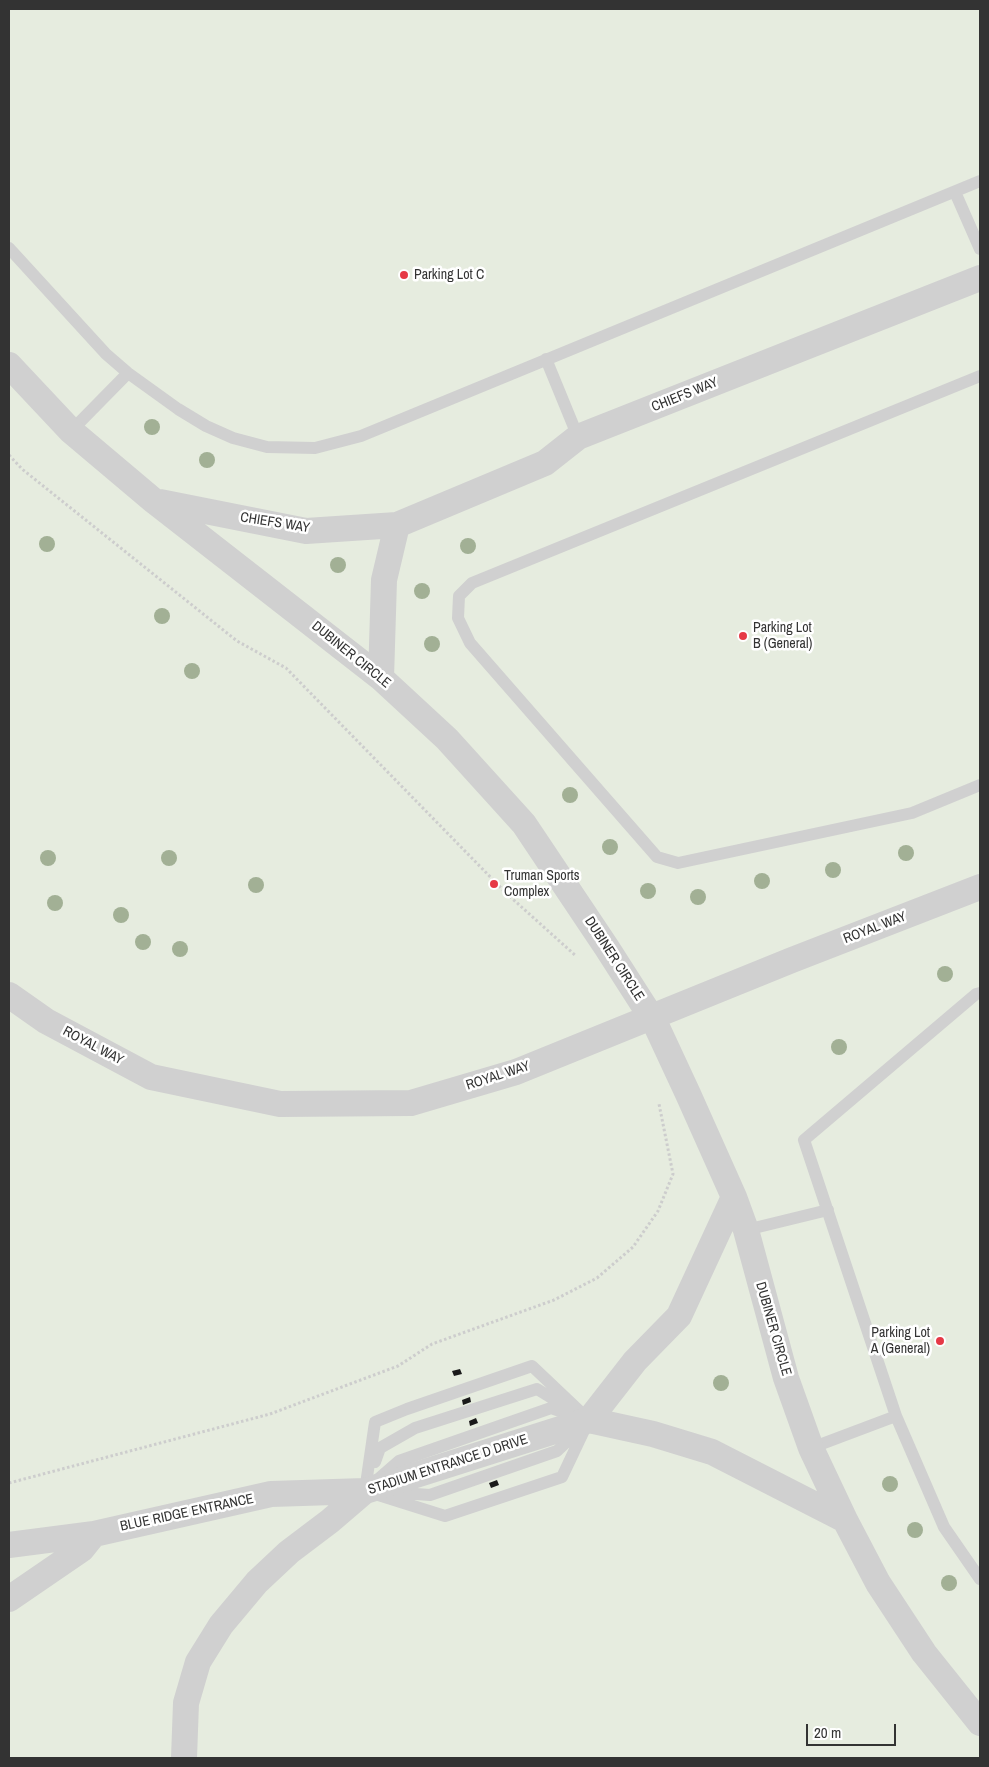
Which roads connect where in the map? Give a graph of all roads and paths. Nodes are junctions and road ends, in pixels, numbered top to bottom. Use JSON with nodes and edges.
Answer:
{"nodes":[{"id":1,"x":980,"y":181,"type":"edge"},
{"id":2,"x":955,"y":192,"type":"junction"},
{"id":3,"x":9,"y":248,"type":"edge"},
{"id":4,"x":980,"y":249,"type":"edge"},
{"id":5,"x":980,"y":278,"type":"edge"},
{"id":6,"x":546,"y":359,"type":"junction"},
{"id":7,"x":9,"y":365,"type":"edge"},
{"id":8,"x":128,"y":373,"type":"junction"},
{"id":9,"x":980,"y":376,"type":"edge"},
{"id":10,"x":71,"y":431,"type":"junction"},
{"id":11,"x":578,"y":437,"type":"junction"},
{"id":12,"x":9,"y":455,"type":"edge"},
{"id":13,"x":154,"y":501,"type":"junction"},
{"id":14,"x":396,"y":525,"type":"junction"},
{"id":15,"x":381,"y":678,"type":"junction"},
{"id":16,"x":980,"y":784,"type":"edge"},
{"id":17,"x":980,"y":887,"type":"edge"},
{"id":18,"x":580,"y":960,"type":"dead end"},
{"id":19,"x":980,"y":993,"type":"edge"},
{"id":20,"x":9,"y":995,"type":"edge"},
{"id":21,"x":658,"y":1100,"type":"dead end"},
{"id":22,"x":734,"y":1197,"type":"junction"},
{"id":23,"x":828,"y":1210,"type":"junction"},
{"id":24,"x":746,"y":1230,"type":"junction"},
{"id":25,"x":896,"y":1416,"type":"junction"},
{"id":26,"x":589,"y":1420,"type":"junction"},
{"id":27,"x":811,"y":1448,"type":"junction"},
{"id":28,"x":9,"y":1483,"type":"edge"},
{"id":29,"x":365,"y":1491,"type":"junction"},
{"id":30,"x":844,"y":1520,"type":"junction"},
{"id":31,"x":94,"y":1534,"type":"junction"},
{"id":32,"x":9,"y":1545,"type":"edge"},
{"id":33,"x":980,"y":1579,"type":"edge"},
{"id":34,"x":9,"y":1599,"type":"edge"},
{"id":35,"x":980,"y":1723,"type":"edge"},
{"id":36,"x":184,"y":1758,"type":"edge"}],
"edges":[{"from":1,"to":2,"type":"lane"},
{"from":2,"to":4,"type":"lane"},
{"from":2,"to":6,"type":"lane"},
{"from":3,"to":8,"type":"lane"},
{"from":5,"to":11,"type":"street","name":"CHIEFS WAY"},
{"from":6,"to":8,"type":"lane"},
{"from":6,"to":11,"type":"lane"},
{"from":7,"to":10,"type":"street","name":"DUBINER CIRCLE"},
{"from":8,"to":10,"type":"lane"},
{"from":9,"to":16,"type":"lane"},
{"from":10,"to":13,"type":"street","name":"DUBINER CIRCLE"},
{"from":11,"to":14,"type":"street","name":"CHIEFS WAY"},
{"from":12,"to":18,"type":"path"},
{"from":13,"to":14,"type":"street","name":"CHIEFS WAY"},
{"from":13,"to":15,"type":"street","name":"DUBINER CIRCLE"},
{"from":14,"to":15,"type":"street"},
{"from":15,"to":22,"type":"street","name":"DUBINER CIRCLE"},
{"from":17,"to":20,"type":"street","name":"ROYAL WAY"},
{"from":19,"to":23,"type":"lane"},
{"from":21,"to":28,"type":"path"},
{"from":22,"to":24,"type":"street","name":"DUBINER CIRCLE"},
{"from":22,"to":26,"type":"street"},
{"from":23,"to":24,"type":"lane"},
{"from":23,"to":25,"type":"lane"},
{"from":24,"to":27,"type":"street","name":"DUBINER CIRCLE"},
{"from":25,"to":27,"type":"lane"},
{"from":25,"to":33,"type":"lane"},
{"from":26,"to":29,"type":"street","name":"STADIUM ENTRANCE D DRIVE"},
{"from":26,"to":29,"type":"lane"},
{"from":26,"to":29,"type":"lane"},
{"from":26,"to":29,"type":"lane"},
{"from":26,"to":30,"type":"street","name":"STADIUM ENTRANCE D DRIVE"},
{"from":27,"to":30,"type":"street","name":"DUBINER CIRCLE"},
{"from":29,"to":31,"type":"street","name":"BLUE RIDGE ENTRANCE"},
{"from":29,"to":36,"type":"street","name":"STADIUM ENTRANCE D DRIVE"},
{"from":30,"to":35,"type":"street","name":"DUBINER CIRCLE"},
{"from":31,"to":32,"type":"street","name":"BLUE RIDGE ENTRANCE"},
{"from":31,"to":34,"type":"street"}]}
